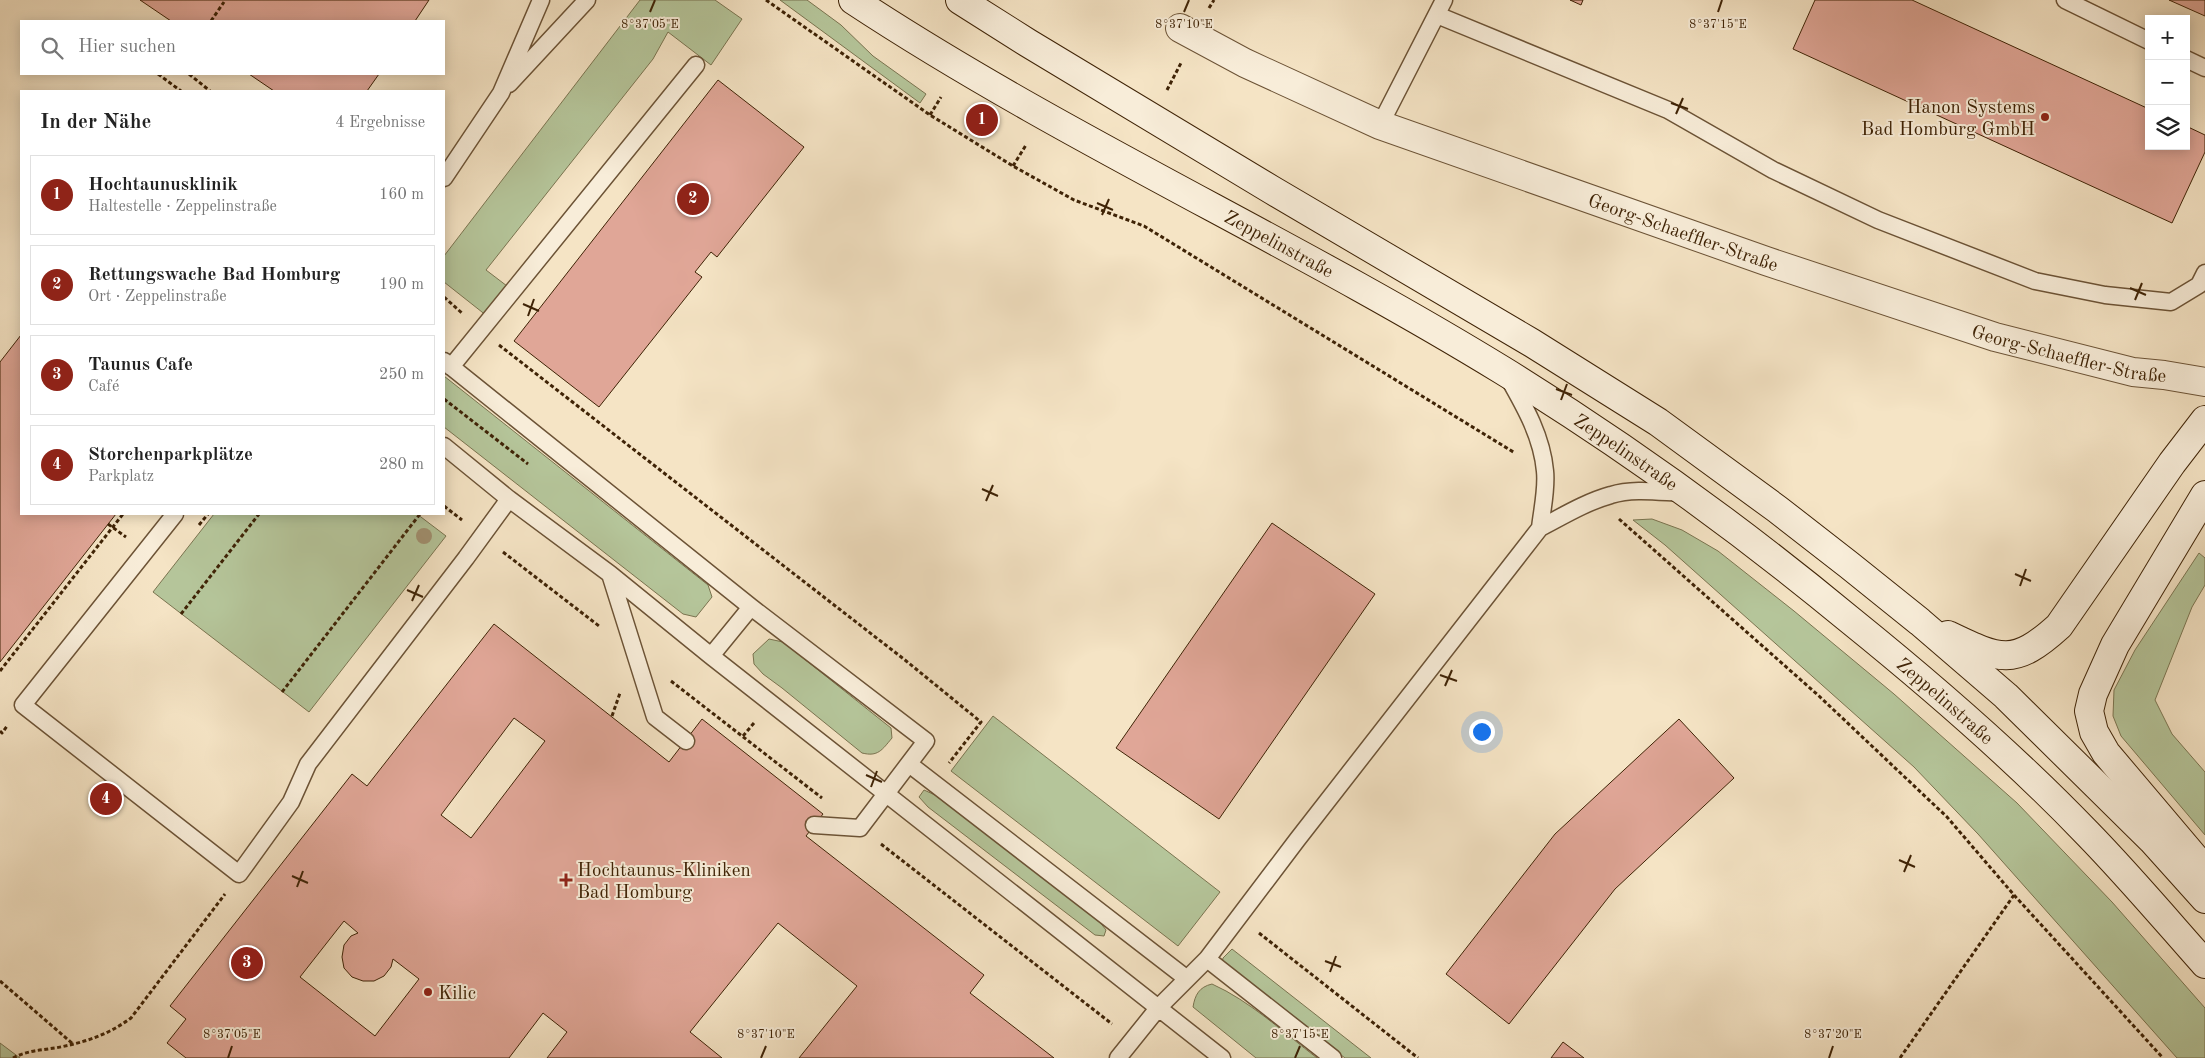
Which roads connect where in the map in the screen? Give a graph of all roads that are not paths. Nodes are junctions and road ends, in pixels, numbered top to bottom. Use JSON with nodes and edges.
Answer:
{"nodes":[{"id":1,"x":541,"y":0,"type":"edge"},
{"id":2,"x":587,"y":0,"type":"edge"},
{"id":3,"x":853,"y":0,"type":"edge"},
{"id":4,"x":960,"y":0,"type":"edge"},
{"id":5,"x":1444,"y":0,"type":"edge"},
{"id":6,"x":2065,"y":0,"type":"edge"},
{"id":7,"x":1437,"y":16,"type":"junction"},
{"id":8,"x":1180,"y":28,"type":"dead end"},
{"id":9,"x":2145,"y":39,"type":"edge"},
{"id":10,"x":2188,"y":60,"type":"edge"},
{"id":11,"x":696,"y":65,"type":"dead end"},
{"id":12,"x":2205,"y":68,"type":"edge"},
{"id":13,"x":501,"y":92,"type":"junction"},
{"id":14,"x":1380,"y":125,"type":"junction"},
{"id":15,"x":445,"y":176,"type":"edge"},
{"id":16,"x":2205,"y":273,"type":"edge"},
{"id":17,"x":448,"y":364,"type":"edge"},
{"id":18,"x":1504,"y":372,"type":"junction"},
{"id":19,"x":2205,"y":382,"type":"edge"},
{"id":20,"x":2205,"y":420,"type":"edge"},
{"id":21,"x":445,"y":447,"type":"edge"},
{"id":22,"x":1688,"y":493,"type":"junction"},
{"id":23,"x":509,"y":499,"type":"junction"},
{"id":24,"x":2203,"y":500,"type":"edge"},
{"id":25,"x":174,"y":515,"type":"edge"},
{"id":26,"x":1540,"y":528,"type":"junction"},
{"id":27,"x":610,"y":574,"type":"junction"},
{"id":28,"x":751,"y":607,"type":"junction"},
{"id":29,"x":1920,"y":622,"type":"junction"},
{"id":30,"x":712,"y":656,"type":"junction"},
{"id":31,"x":686,"y":741,"type":"dead end"},
{"id":32,"x":909,"y":764,"type":"junction"},
{"id":33,"x":887,"y":794,"type":"junction"},
{"id":34,"x":814,"y":825,"type":"dead end"},
{"id":35,"x":2205,"y":870,"type":"edge"},
{"id":36,"x":2205,"y":899,"type":"edge"},
{"id":37,"x":1206,"y":959,"type":"junction"},
{"id":38,"x":2205,"y":964,"type":"edge"},
{"id":39,"x":1186,"y":978,"type":"junction"},
{"id":40,"x":1159,"y":1007,"type":"junction"},
{"id":41,"x":1118,"y":1058,"type":"edge"},
{"id":42,"x":1222,"y":1058,"type":"edge"},
{"id":43,"x":1333,"y":1058,"type":"edge"}],
"edges":[{"from":1,"to":13,"type":"lane"},
{"from":2,"to":13,"type":"lane"},
{"from":3,"to":18,"type":"main road","name":"Zeppelinstraße"},
{"from":4,"to":29,"type":"main road"},
{"from":5,"to":7,"type":"lane"},
{"from":6,"to":9,"type":"lane"},
{"from":7,"to":14,"type":"lane"},
{"from":7,"to":16,"type":"lane"},
{"from":8,"to":14,"type":"main road","name":"Georg-Schaeffler-Straße"},
{"from":10,"to":12,"type":"lane"},
{"from":11,"to":17,"type":"lane"},
{"from":13,"to":15,"type":"lane"},
{"from":14,"to":19,"type":"main road","name":"Georg-Schaeffler-Straße"},
{"from":17,"to":28,"type":"lane"},
{"from":18,"to":22,"type":"main road","name":"Zeppelinstraße"},
{"from":18,"to":26,"type":"lane"},
{"from":20,"to":29,"type":"main road"},
{"from":21,"to":23,"type":"lane"},
{"from":22,"to":26,"type":"lane"},
{"from":22,"to":38,"type":"main road","name":"Zeppelinstraße"},
{"from":23,"to":25,"type":"lane"},
{"from":23,"to":27,"type":"lane"},
{"from":24,"to":35,"type":"main road"},
{"from":26,"to":37,"type":"lane"},
{"from":27,"to":30,"type":"lane"},
{"from":27,"to":31,"type":"lane"},
{"from":28,"to":30,"type":"lane"},
{"from":28,"to":32,"type":"lane"},
{"from":29,"to":36,"type":"main road"},
{"from":30,"to":33,"type":"lane"},
{"from":32,"to":33,"type":"lane"},
{"from":32,"to":39,"type":"lane"},
{"from":33,"to":34,"type":"lane"},
{"from":33,"to":40,"type":"lane"},
{"from":37,"to":39,"type":"lane"},
{"from":37,"to":43,"type":"lane"},
{"from":39,"to":40,"type":"lane"},
{"from":40,"to":41,"type":"lane"},
{"from":40,"to":42,"type":"lane"}]}
